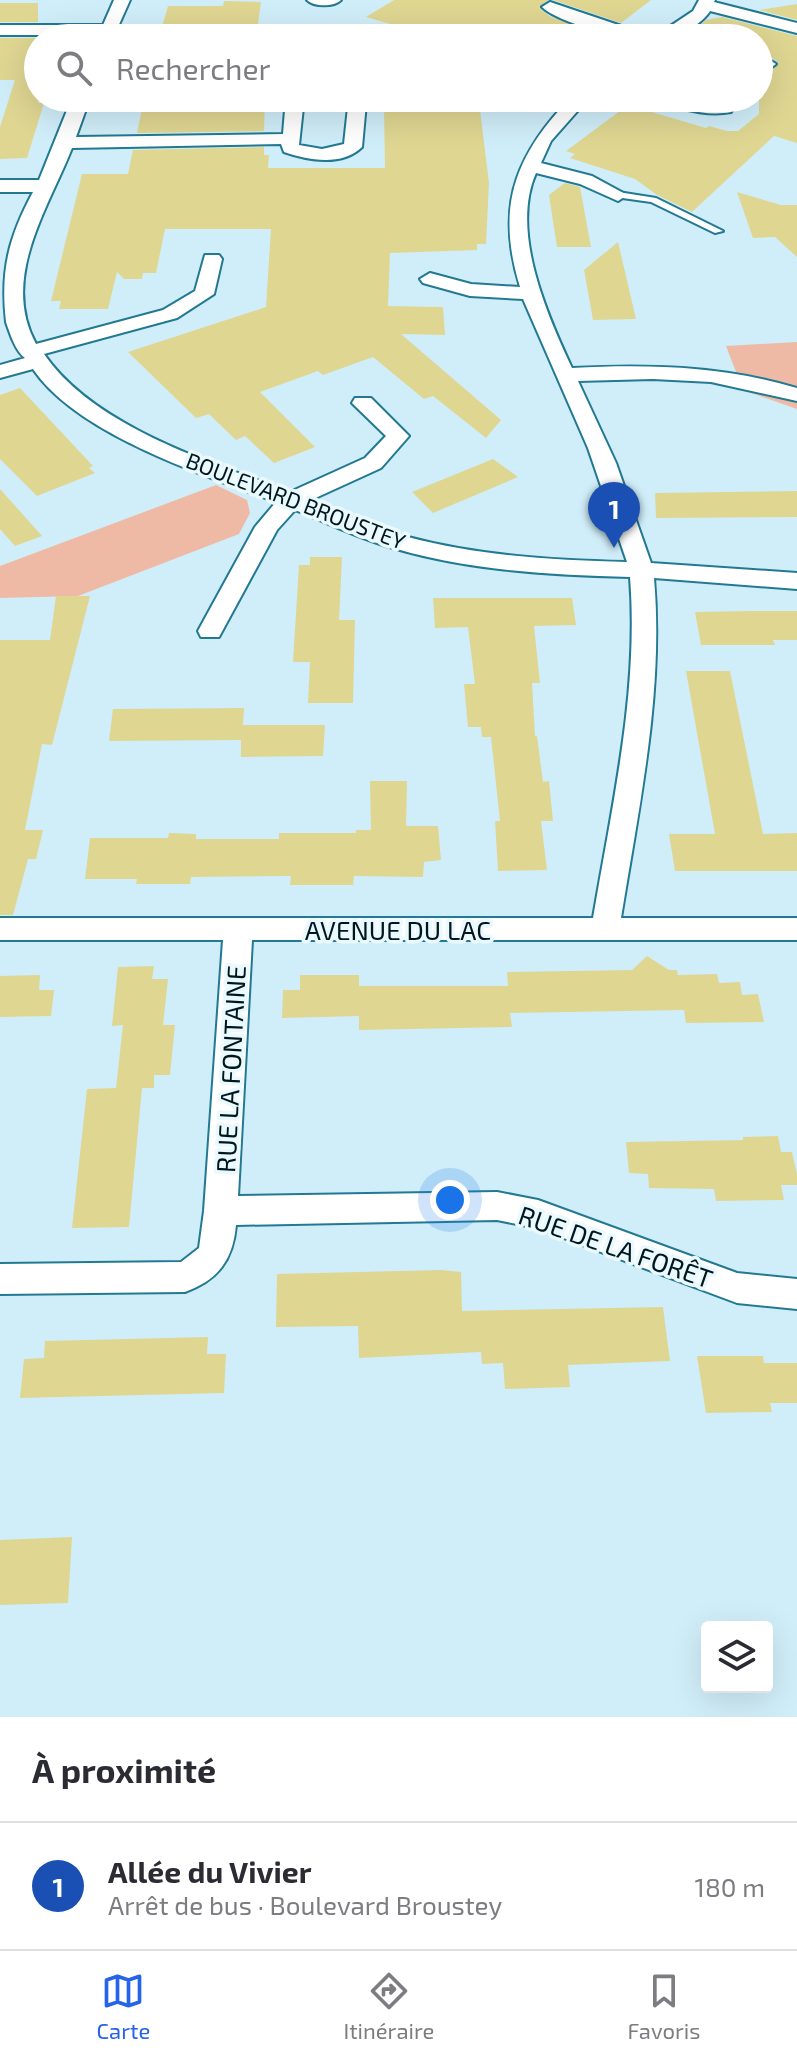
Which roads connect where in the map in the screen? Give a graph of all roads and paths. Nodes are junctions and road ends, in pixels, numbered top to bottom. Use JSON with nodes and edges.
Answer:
{"nodes":[{"id":1,"x":122,"y":0,"type":"edge"},
{"id":2,"x":315,"y":0,"type":"edge"},
{"id":3,"x":333,"y":0,"type":"edge"},
{"id":4,"x":706,"y":2,"type":"edge"},
{"id":5,"x":550,"y":7,"type":"dead end"},
{"id":6,"x":111,"y":24,"type":"edge"},
{"id":7,"x":597,"y":24,"type":"edge"},
{"id":8,"x":684,"y":24,"type":"edge"},
{"id":9,"x":797,"y":28,"type":"edge"},
{"id":10,"x":0,"y":30,"type":"edge"},
{"id":11,"x":24,"y":31,"type":"edge"},
{"id":12,"x":76,"y":112,"type":"edge"},
{"id":13,"x":293,"y":112,"type":"edge"},
{"id":14,"x":357,"y":112,"type":"edge"},
{"id":15,"x":567,"y":112,"type":"edge"},
{"id":16,"x":290,"y":139,"type":"junction"},
{"id":17,"x":64,"y":143,"type":"junction"},
{"id":18,"x":529,"y":165,"type":"junction"},
{"id":19,"x":0,"y":186,"type":"edge"},
{"id":20,"x":43,"y":186,"type":"junction"},
{"id":21,"x":618,"y":195,"type":"joint"},
{"id":22,"x":718,"y":231,"type":"dead end"},
{"id":23,"x":212,"y":259,"type":"dead end"},
{"id":24,"x":430,"y":279,"type":"dead end"},
{"id":25,"x":529,"y":293,"type":"junction"},
{"id":26,"x":32,"y":357,"type":"junction"},
{"id":27,"x":0,"y":372,"type":"edge"},
{"id":28,"x":565,"y":375,"type":"junction"},
{"id":29,"x":797,"y":395,"type":"edge"},
{"id":30,"x":363,"y":403,"type":"dead end"},
{"id":31,"x":291,"y":500,"type":"junction"},
{"id":32,"x":641,"y":570,"type":"junction"},
{"id":33,"x":797,"y":581,"type":"edge"},
{"id":34,"x":210,"y":631,"type":"dead end"},
{"id":35,"x":238,"y":928,"type":"junction"},
{"id":36,"x":0,"y":929,"type":"edge"},
{"id":37,"x":797,"y":929,"type":"edge"},
{"id":38,"x":605,"y":930,"type":"junction"},
{"id":39,"x":221,"y":1211,"type":"junction"},
{"id":40,"x":0,"y":1279,"type":"edge"},
{"id":41,"x":797,"y":1294,"type":"edge"}],
"edges":[{"from":1,"to":6,"type":"street"},
{"from":2,"to":3,"type":"street"},
{"from":4,"to":8,"type":"street"},
{"from":4,"to":9,"type":"street"},
{"from":5,"to":7,"type":"street"},
{"from":10,"to":11,"type":"street"},
{"from":12,"to":17,"type":"street","name":"BOULEVARD BROUSTEY"},
{"from":13,"to":16,"type":"street"},
{"from":14,"to":16,"type":"street"},
{"from":15,"to":18,"type":"street"},
{"from":16,"to":17,"type":"street"},
{"from":17,"to":20,"type":"street","name":"BOULEVARD BROUSTEY"},
{"from":18,"to":21,"type":"street"},
{"from":18,"to":25,"type":"street"},
{"from":19,"to":20,"type":"street"},
{"from":20,"to":26,"type":"street","name":"BOULEVARD BROUSTEY"},
{"from":21,"to":22,"type":"lane"},
{"from":23,"to":26,"type":"street"},
{"from":24,"to":25,"type":"street"},
{"from":25,"to":28,"type":"street"},
{"from":26,"to":27,"type":"street"},
{"from":26,"to":31,"type":"street","name":"BOULEVARD BROUSTEY"},
{"from":28,"to":29,"type":"street"},
{"from":28,"to":32,"type":"street"},
{"from":30,"to":31,"type":"street"},
{"from":31,"to":32,"type":"street","name":"BOULEVARD BROUSTEY"},
{"from":31,"to":34,"type":"street"},
{"from":32,"to":33,"type":"street","name":"BOULEVARD BROUSTEY"},
{"from":32,"to":38,"type":"street"},
{"from":35,"to":36,"type":"street","name":"AVENUE DU LAC"},
{"from":35,"to":38,"type":"street","name":"AVENUE DU LAC"},
{"from":35,"to":39,"type":"street","name":"RUE LA FONTAINE"},
{"from":37,"to":38,"type":"street","name":"AVENUE DU LAC"},
{"from":39,"to":40,"type":"street"},
{"from":39,"to":41,"type":"street","name":"RUE DE LA FORÊT"}]}
